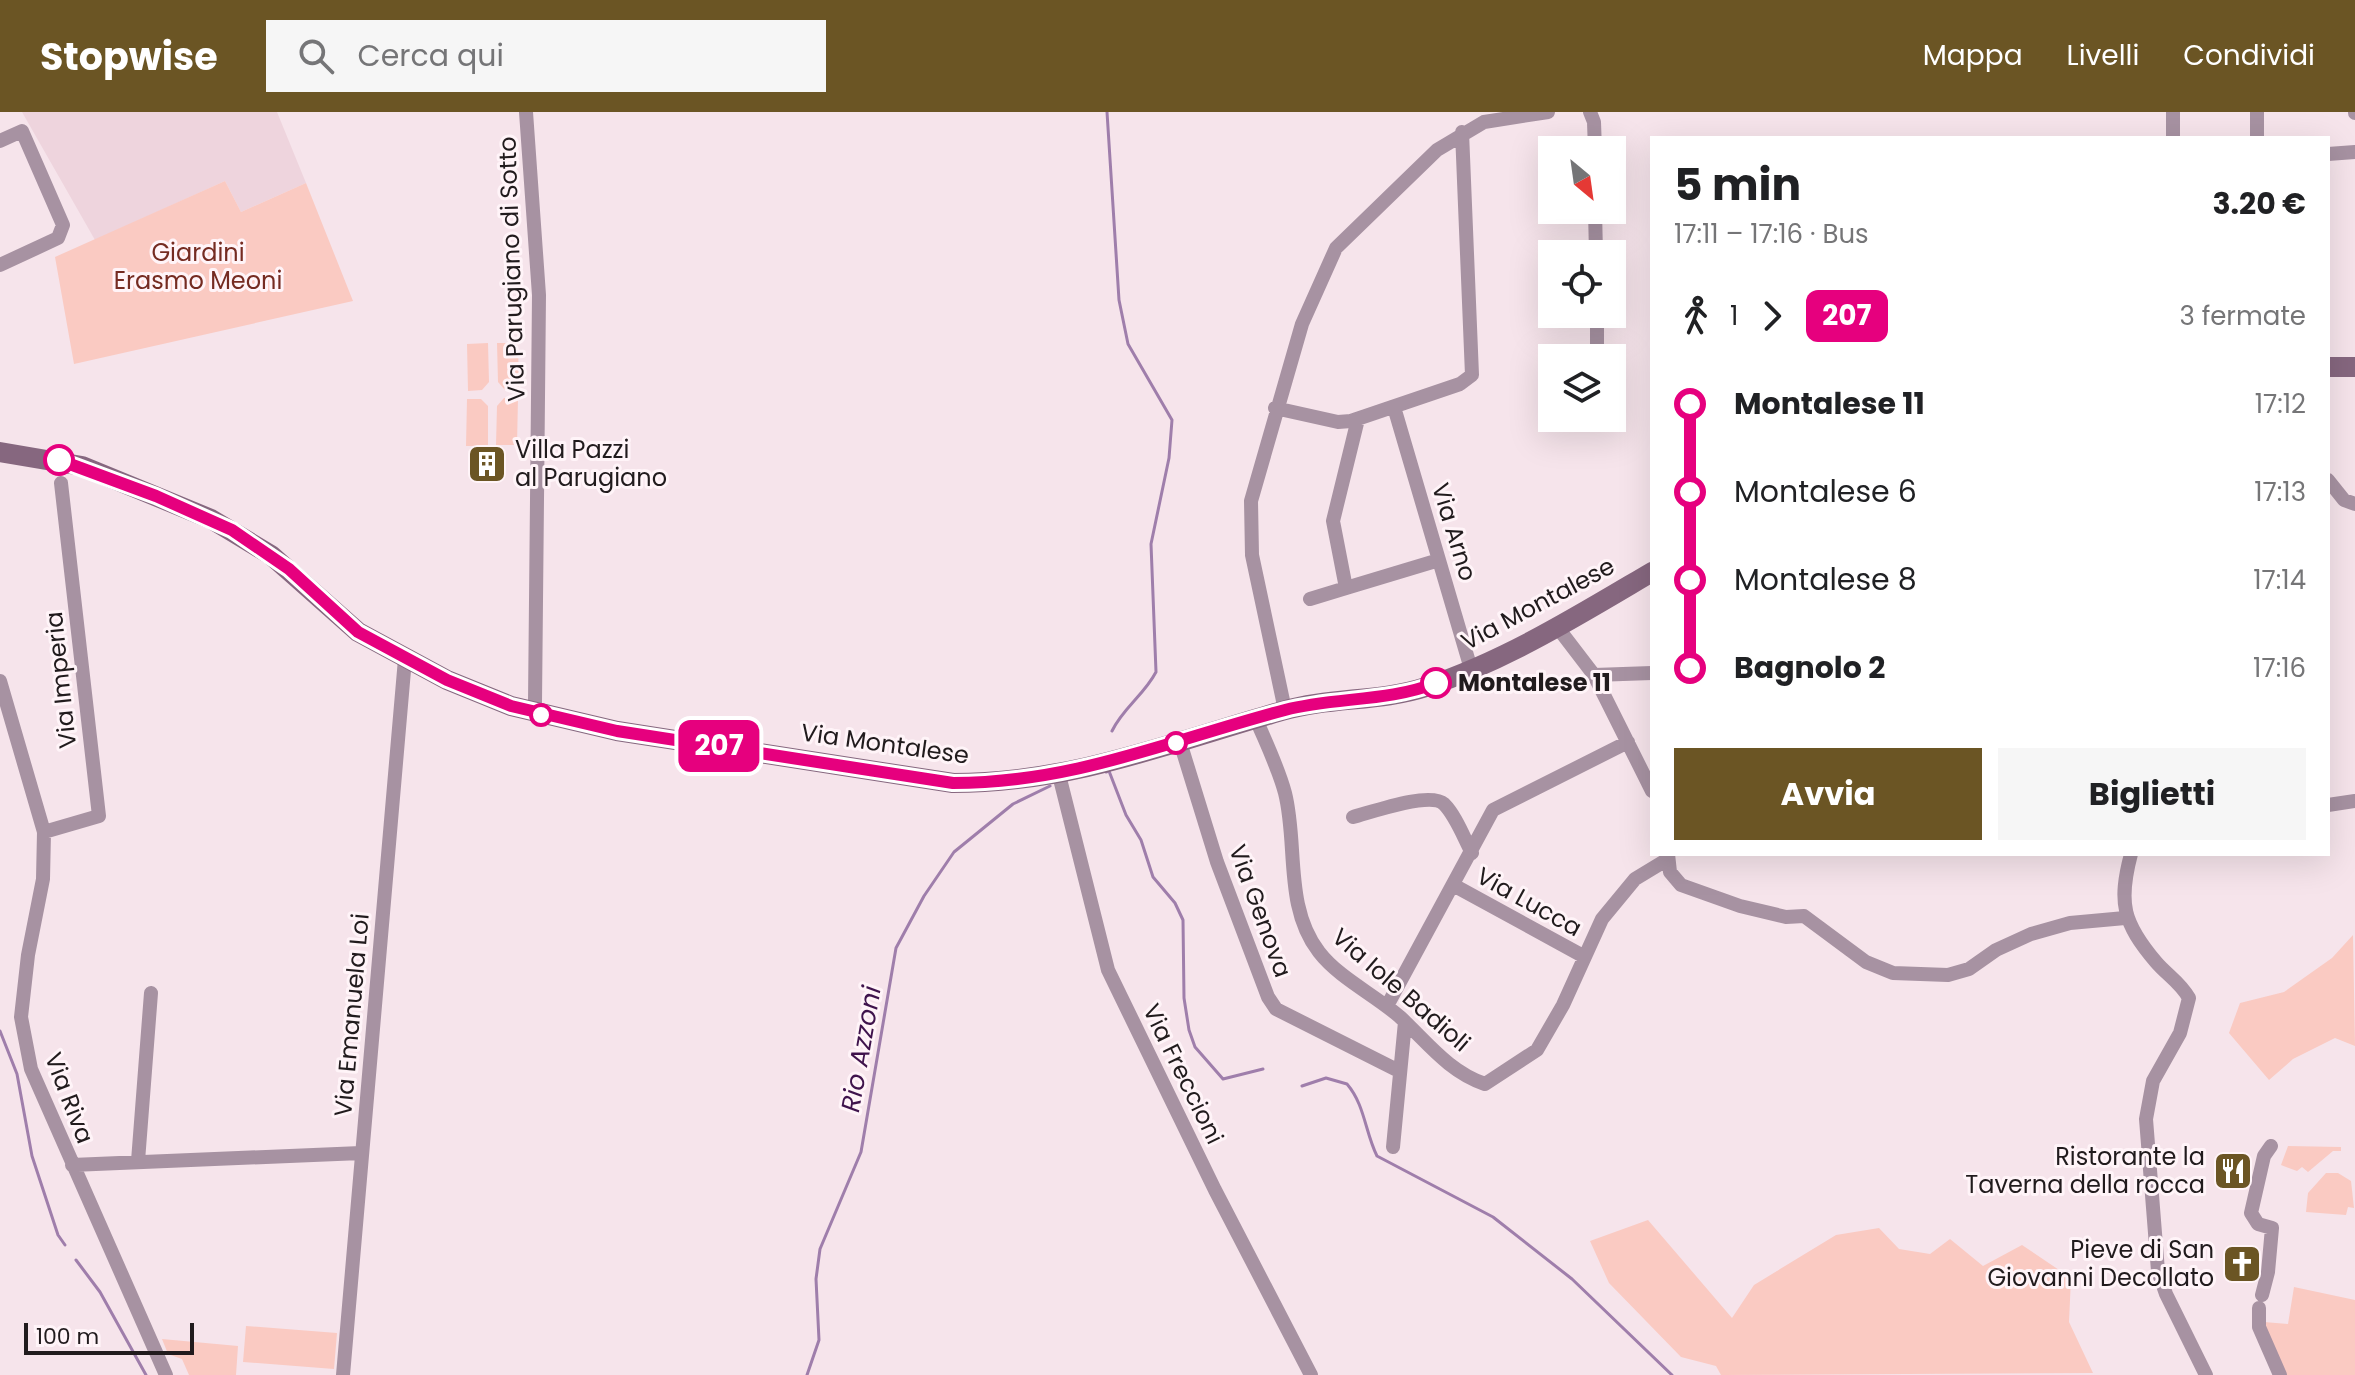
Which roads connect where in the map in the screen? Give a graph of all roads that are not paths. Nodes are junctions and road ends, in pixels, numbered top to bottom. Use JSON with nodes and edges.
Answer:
{"nodes":[{"id":1,"x":526,"y":112,"type":"edge"},
{"id":2,"x":1548,"y":112,"type":"edge"},
{"id":3,"x":1590,"y":112,"type":"edge"},
{"id":4,"x":2173,"y":112,"type":"edge"},
{"id":5,"x":2257,"y":112,"type":"edge"},
{"id":6,"x":1462,"y":132,"type":"junction"},
{"id":7,"x":1594,"y":136,"type":"edge"},
{"id":8,"x":2173,"y":136,"type":"edge"},
{"id":9,"x":2257,"y":136,"type":"edge"},
{"id":10,"x":0,"y":141,"type":"edge"},
{"id":11,"x":2355,"y":152,"type":"edge"},
{"id":12,"x":2330,"y":154,"type":"edge"},
{"id":13,"x":0,"y":265,"type":"edge"},
{"id":14,"x":2355,"y":366,"type":"edge"},
{"id":15,"x":2330,"y":367,"type":"edge"},
{"id":16,"x":1394,"y":407,"type":"junction"},
{"id":17,"x":1275,"y":408,"type":"junction"},
{"id":18,"x":1358,"y":419,"type":"junction"},
{"id":19,"x":0,"y":452,"type":"edge"},
{"id":20,"x":2330,"y":482,"type":"edge"},
{"id":21,"x":61,"y":483,"type":"dead end"},
{"id":22,"x":2355,"y":504,"type":"edge"},
{"id":23,"x":1439,"y":560,"type":"junction"},
{"id":24,"x":1650,"y":573,"type":"edge"},
{"id":25,"x":1346,"y":588,"type":"junction"},
{"id":26,"x":1310,"y":599,"type":"dead end"},
{"id":27,"x":1558,"y":628,"type":"junction"},
{"id":28,"x":405,"y":659,"type":"junction"},
{"id":29,"x":1471,"y":669,"type":"junction"},
{"id":30,"x":1650,"y":673,"type":"edge"},
{"id":31,"x":1594,"y":675,"type":"junction"},
{"id":32,"x":0,"y":681,"type":"edge"},
{"id":33,"x":1285,"y":710,"type":"junction"},
{"id":34,"x":531,"y":712,"type":"junction"},
{"id":35,"x":1256,"y":719,"type":"junction"},
{"id":36,"x":1180,"y":742,"type":"junction"},
{"id":37,"x":1628,"y":742,"type":"junction"},
{"id":38,"x":1059,"y":775,"type":"junction"},
{"id":39,"x":1650,"y":787,"type":"edge"},
{"id":40,"x":2355,"y":801,"type":"edge"},
{"id":41,"x":2330,"y":805,"type":"edge"},
{"id":42,"x":1353,"y":817,"type":"dead end"},
{"id":43,"x":44,"y":832,"type":"junction"},
{"id":44,"x":1472,"y":853,"type":"junction"},
{"id":45,"x":1668,"y":856,"type":"edge"},
{"id":46,"x":2131,"y":856,"type":"edge"},
{"id":47,"x":1455,"y":886,"type":"junction"},
{"id":48,"x":2125,"y":918,"type":"junction"},
{"id":49,"x":1583,"y":956,"type":"junction"},
{"id":50,"x":151,"y":993,"type":"dead end"},
{"id":51,"x":1387,"y":1006,"type":"junction"},
{"id":52,"x":1405,"y":1022,"type":"junction"},
{"id":53,"x":1399,"y":1071,"type":"junction"},
{"id":54,"x":2271,"y":1146,"type":"dead end"},
{"id":55,"x":1393,"y":1147,"type":"dead end"},
{"id":56,"x":361,"y":1153,"type":"junction"},
{"id":57,"x":138,"y":1161,"type":"junction"},
{"id":58,"x":72,"y":1165,"type":"junction"},
{"id":59,"x":166,"y":1375,"type":"edge"},
{"id":60,"x":343,"y":1375,"type":"edge"},
{"id":61,"x":1311,"y":1375,"type":"edge"},
{"id":62,"x":2206,"y":1375,"type":"edge"},
{"id":63,"x":2280,"y":1375,"type":"edge"}],
"edges":[{"from":1,"to":34,"type":"street","name":"Via Parugiano di Sotto"},
{"from":2,"to":6,"type":"street"},
{"from":3,"to":7,"type":"street"},
{"from":4,"to":8,"type":"street"},
{"from":5,"to":9,"type":"street"},
{"from":6,"to":16,"type":"street"},
{"from":6,"to":17,"type":"street"},
{"from":10,"to":13,"type":"street"},
{"from":11,"to":12,"type":"street"},
{"from":14,"to":15,"type":"street"},
{"from":16,"to":18,"type":"street"},
{"from":16,"to":23,"type":"street","name":"Via Arno"},
{"from":17,"to":18,"type":"street"},
{"from":17,"to":33,"type":"street"},
{"from":18,"to":25,"type":"street"},
{"from":19,"to":28,"type":"street","name":"Via Montalese"},
{"from":20,"to":22,"type":"street"},
{"from":21,"to":43,"type":"street","name":"Via Imperia"},
{"from":23,"to":25,"type":"street"},
{"from":23,"to":29,"type":"street","name":"Via Arno"},
{"from":24,"to":27,"type":"street","name":"Via Montalese"},
{"from":25,"to":26,"type":"street"},
{"from":27,"to":29,"type":"street","name":"Via Montalese"},
{"from":27,"to":31,"type":"street"},
{"from":28,"to":34,"type":"street","name":"Via Montalese"},
{"from":28,"to":56,"type":"street","name":"Via Emanuela Loi"},
{"from":29,"to":33,"type":"street","name":"Via Montalese"},
{"from":30,"to":31,"type":"street"},
{"from":31,"to":37,"type":"street"},
{"from":32,"to":43,"type":"street","name":"Via Riva"},
{"from":33,"to":35,"type":"street","name":"Via Montalese"},
{"from":34,"to":38,"type":"street","name":"Via Montalese"},
{"from":35,"to":36,"type":"street","name":"Via Montalese"},
{"from":35,"to":51,"type":"street","name":"Via Iole Badioli"},
{"from":36,"to":38,"type":"street","name":"Via Montalese"},
{"from":36,"to":53,"type":"street","name":"Via Genova"},
{"from":37,"to":39,"type":"street"},
{"from":37,"to":44,"type":"street"},
{"from":38,"to":61,"type":"street","name":"Via Freccioni"},
{"from":40,"to":41,"type":"street"},
{"from":42,"to":44,"type":"street"},
{"from":43,"to":58,"type":"street","name":"Via Riva"},
{"from":44,"to":47,"type":"street"},
{"from":45,"to":48,"type":"street"},
{"from":45,"to":49,"type":"street","name":"Via Iole Badioli"},
{"from":46,"to":48,"type":"street"},
{"from":47,"to":49,"type":"street","name":"Via Lucca"},
{"from":47,"to":51,"type":"street"},
{"from":48,"to":62,"type":"street"},
{"from":49,"to":52,"type":"street","name":"Via Iole Badioli"},
{"from":50,"to":57,"type":"street"},
{"from":51,"to":52,"type":"street","name":"Via Iole Badioli"},
{"from":52,"to":53,"type":"street"},
{"from":53,"to":55,"type":"street"},
{"from":54,"to":63,"type":"street"},
{"from":56,"to":57,"type":"street"},
{"from":56,"to":60,"type":"street","name":"Via Emanuela Loi"},
{"from":57,"to":58,"type":"street"},
{"from":58,"to":59,"type":"street","name":"Via Riva"}]}
